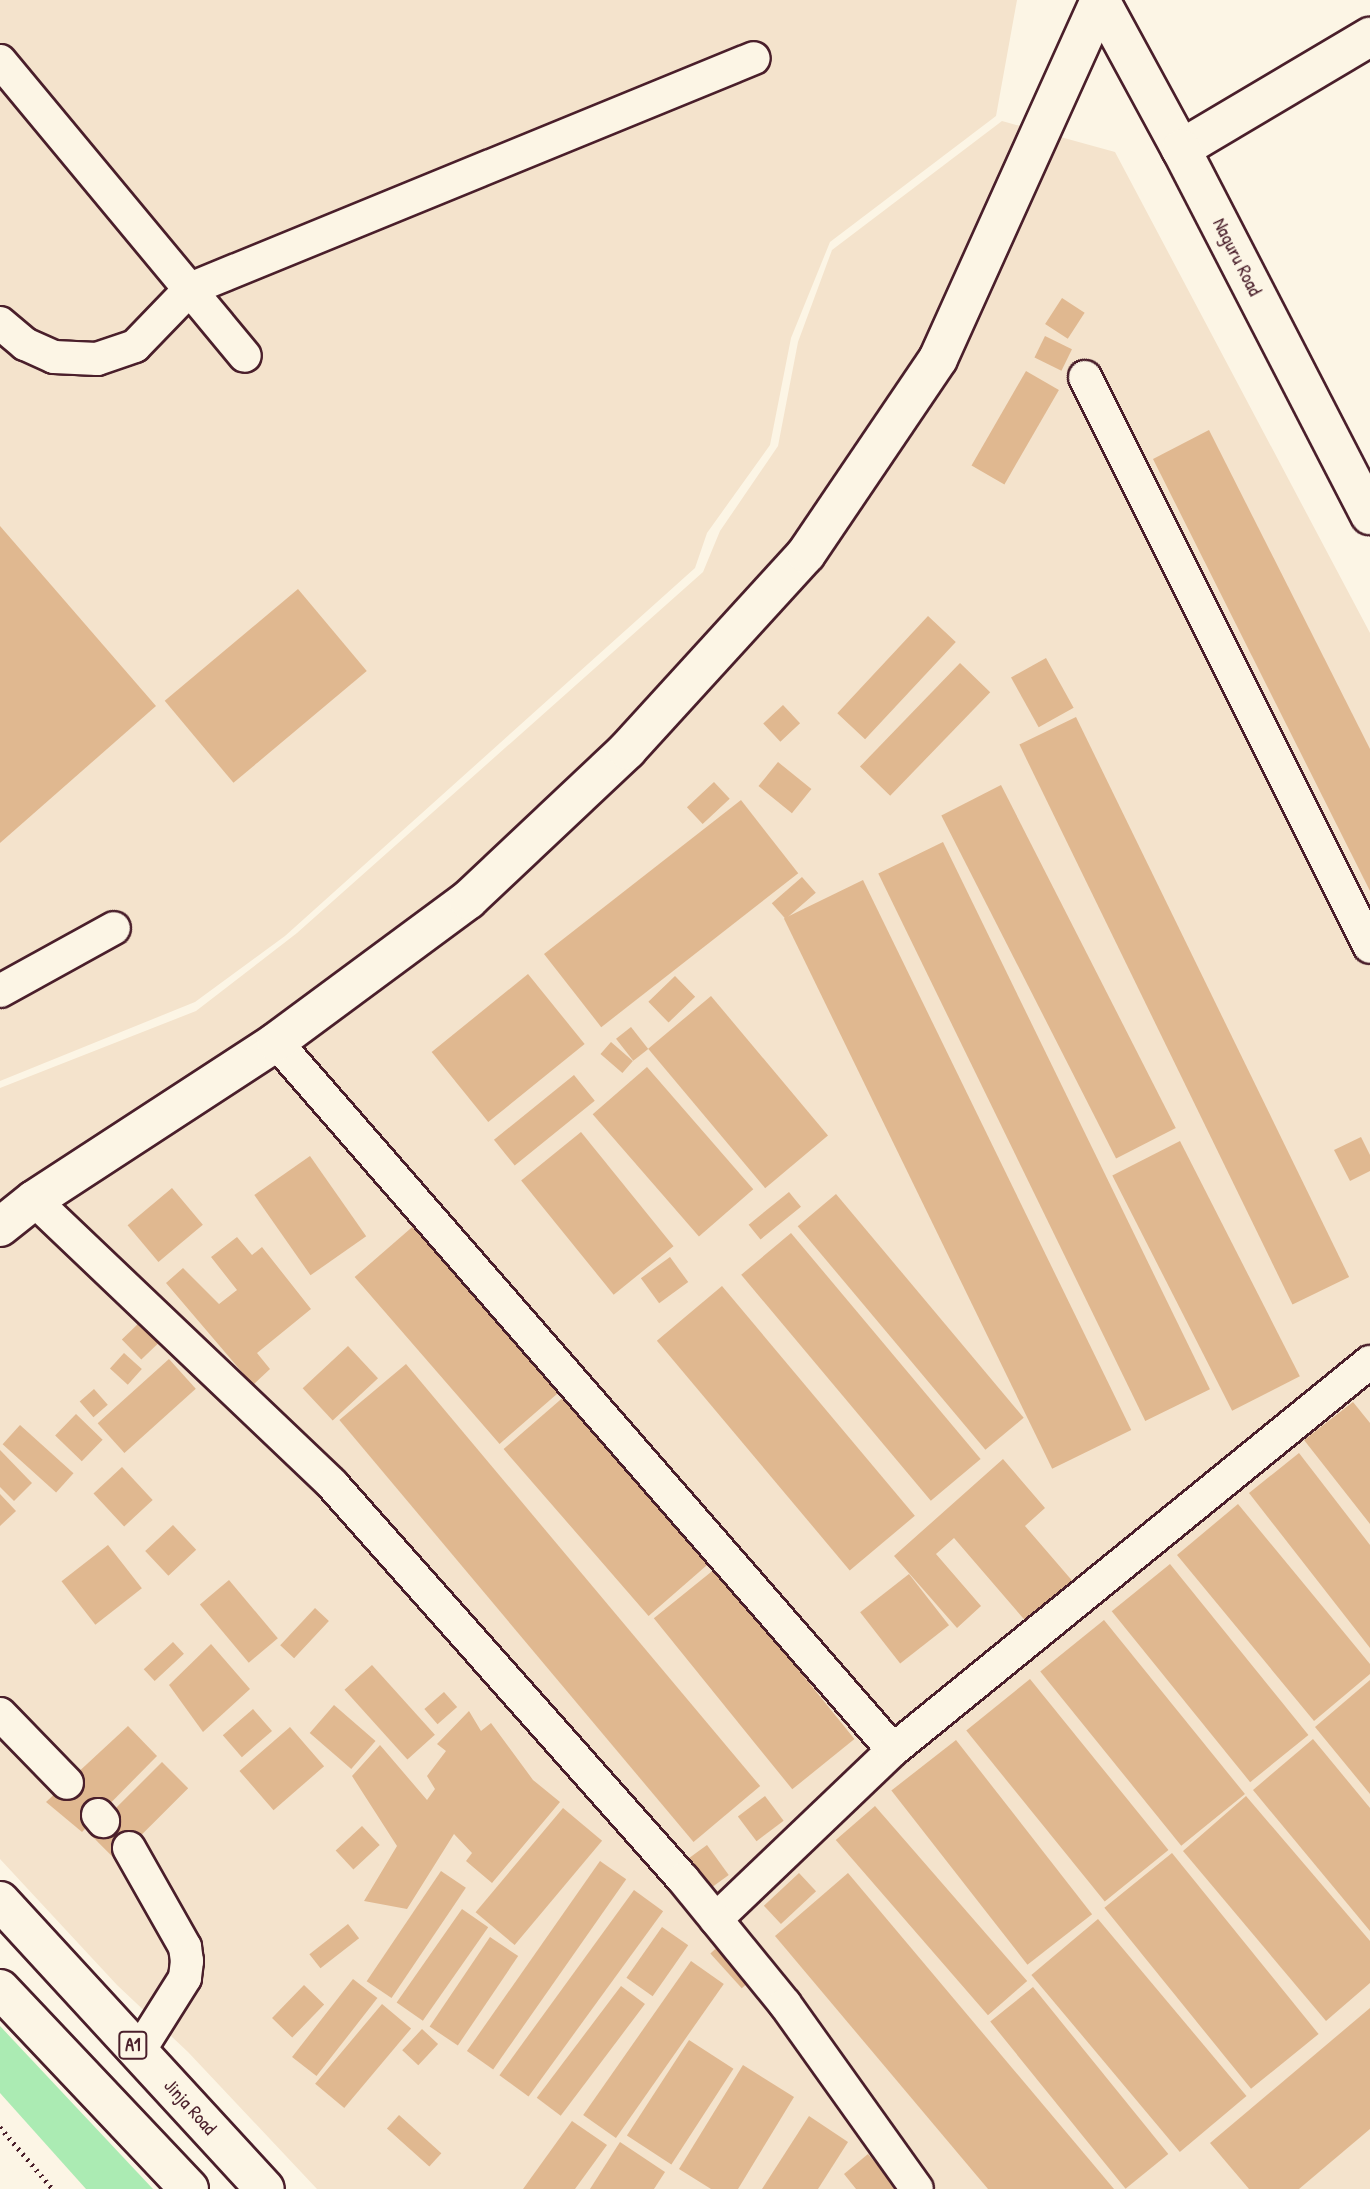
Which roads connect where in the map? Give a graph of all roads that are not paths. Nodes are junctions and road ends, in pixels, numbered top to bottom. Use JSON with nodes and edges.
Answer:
{"nodes":[{"id":1,"x":1100,"y":0,"type":"edge"},
{"id":2,"x":1370,"y":37,"type":"edge"},
{"id":3,"x":754,"y":58,"type":"dead end"},
{"id":4,"x":0,"y":61,"type":"edge"},
{"id":5,"x":1181,"y":149,"type":"junction"},
{"id":6,"x":190,"y":289,"type":"junction"},
{"id":7,"x":0,"y":323,"type":"edge"},
{"id":8,"x":246,"y":356,"type":"dead end"},
{"id":9,"x":1085,"y":377,"type":"dead end"},
{"id":10,"x":1370,"y":515,"type":"edge"},
{"id":11,"x":114,"y":928,"type":"dead end"},
{"id":12,"x":1370,"y":947,"type":"edge"},
{"id":13,"x":0,"y":991,"type":"edge"},
{"id":14,"x":276,"y":1042,"type":"junction"},
{"id":15,"x":34,"y":1200,"type":"junction"},
{"id":16,"x":0,"y":1227,"type":"edge"},
{"id":17,"x":1370,"y":1362,"type":"edge"},
{"id":18,"x":0,"y":1714,"type":"edge"},
{"id":19,"x":893,"y":1750,"type":"junction"},
{"id":20,"x":67,"y":1783,"type":"dead end"},
{"id":21,"x":129,"y":1848,"type":"dead end"},
{"id":22,"x":0,"y":1901,"type":"edge"},
{"id":23,"x":716,"y":1919,"type":"junction"},
{"id":24,"x":0,"y":1989,"type":"edge"},
{"id":25,"x":139,"y":2051,"type":"junction"},
{"id":26,"x":189,"y":2189,"type":"edge"},
{"id":27,"x":265,"y":2189,"type":"edge"},
{"id":28,"x":917,"y":2189,"type":"edge"}],
"edges":[{"from":1,"to":5,"type":"main road","name":"Naguru Road"},
{"from":1,"to":14,"type":"main road"},
{"from":2,"to":5,"type":"main road"},
{"from":3,"to":6,"type":"lane"},
{"from":4,"to":6,"type":"lane"},
{"from":5,"to":10,"type":"main road","name":"Naguru Road"},
{"from":6,"to":7,"type":"lane"},
{"from":6,"to":8,"type":"lane"},
{"from":9,"to":12,"type":"lane"},
{"from":11,"to":13,"type":"lane"},
{"from":14,"to":15,"type":"main road"},
{"from":14,"to":19,"type":"lane"},
{"from":15,"to":16,"type":"main road"},
{"from":15,"to":23,"type":"lane"},
{"from":17,"to":19,"type":"lane"},
{"from":18,"to":20,"type":"lane"},
{"from":19,"to":23,"type":"lane"},
{"from":21,"to":25,"type":"lane"},
{"from":22,"to":25,"type":"main road","name":"Jinja Road","number":"A1"},
{"from":23,"to":28,"type":"lane"},
{"from":24,"to":26,"type":"main road"},
{"from":25,"to":27,"type":"main road","name":"Jinja Road","number":"A1"}]}
